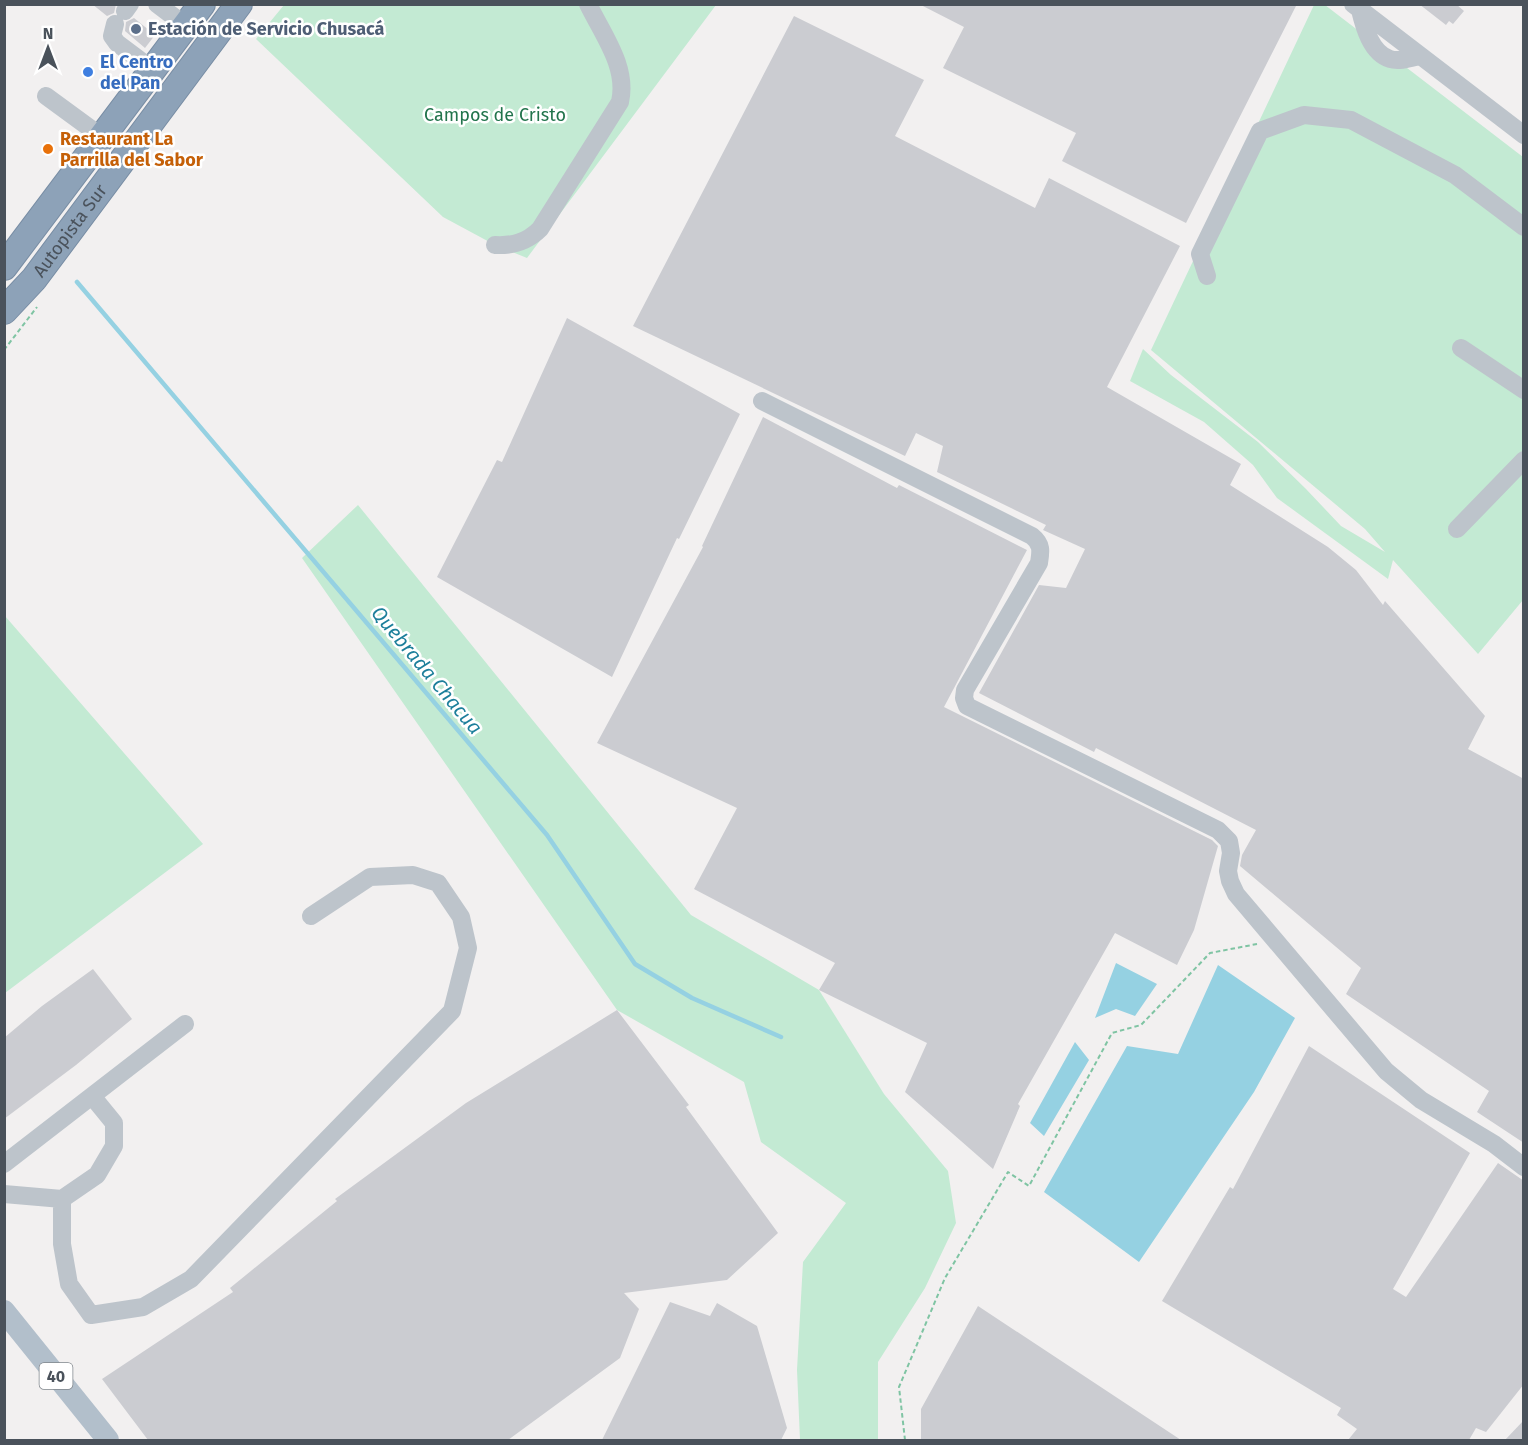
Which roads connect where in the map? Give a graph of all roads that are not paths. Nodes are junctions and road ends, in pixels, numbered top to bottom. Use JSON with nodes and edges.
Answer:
{"nodes":[{"id":1,"x":157,"y":4,"type":"edge"},
{"id":2,"x":202,"y":4,"type":"edge"},
{"id":3,"x":239,"y":4,"type":"edge"},
{"id":4,"x":588,"y":4,"type":"edge"},
{"id":5,"x":1357,"y":7,"type":"edge"},
{"id":6,"x":123,"y":13,"type":"edge"},
{"id":7,"x":186,"y":26,"type":"junction"},
{"id":8,"x":153,"y":70,"type":"junction"},
{"id":9,"x":46,"y":96,"type":"dead end"},
{"id":10,"x":1524,"y":135,"type":"edge"},
{"id":11,"x":102,"y":137,"type":"junction"},
{"id":12,"x":1524,"y":226,"type":"edge"},
{"id":13,"x":495,"y":244,"type":"dead end"},
{"id":14,"x":4,"y":267,"type":"edge"},
{"id":15,"x":1207,"y":276,"type":"dead end"},
{"id":16,"x":34,"y":279,"type":"junction"},
{"id":17,"x":4,"y":311,"type":"edge"},
{"id":18,"x":4,"y":320,"type":"edge"},
{"id":19,"x":1461,"y":348,"type":"dead end"},
{"id":20,"x":1524,"y":390,"type":"edge"},
{"id":21,"x":762,"y":401,"type":"dead end"},
{"id":22,"x":1524,"y":460,"type":"edge"},
{"id":23,"x":1457,"y":529,"type":"dead end"},
{"id":24,"x":311,"y":916,"type":"dead end"},
{"id":25,"x":184,"y":1024,"type":"dead end"},
{"id":26,"x":92,"y":1096,"type":"junction"},
{"id":27,"x":4,"y":1164,"type":"edge"},
{"id":28,"x":1524,"y":1167,"type":"edge"},
{"id":29,"x":4,"y":1194,"type":"edge"},
{"id":30,"x":62,"y":1199,"type":"junction"},
{"id":31,"x":4,"y":1311,"type":"edge"},
{"id":32,"x":108,"y":1440,"type":"edge"}],
"edges":[{"from":1,"to":7,"type":"street"},
{"from":2,"to":7,"type":"highway","name":"Autopista Sur"},
{"from":3,"to":16,"type":"highway","name":"Autopista Sur"},
{"from":4,"to":13,"type":"street"},
{"from":5,"to":10,"type":"street"},
{"from":6,"to":8,"type":"street"},
{"from":7,"to":8,"type":"highway","name":"Autopista Sur"},
{"from":8,"to":11,"type":"highway","name":"Autopista Sur"},
{"from":9,"to":11,"type":"street"},
{"from":11,"to":14,"type":"highway","name":"Autopista Sur"},
{"from":12,"to":15,"type":"street"},
{"from":16,"to":17,"type":"highway","name":"Autopista Sur"},
{"from":16,"to":18,"type":"highway"},
{"from":19,"to":20,"type":"street"},
{"from":21,"to":28,"type":"street"},
{"from":22,"to":23,"type":"street"},
{"from":24,"to":30,"type":"street"},
{"from":25,"to":26,"type":"street"},
{"from":26,"to":27,"type":"street"},
{"from":26,"to":30,"type":"street"},
{"from":29,"to":30,"type":"street"},
{"from":31,"to":32,"type":"main road","number":"40"}]}
